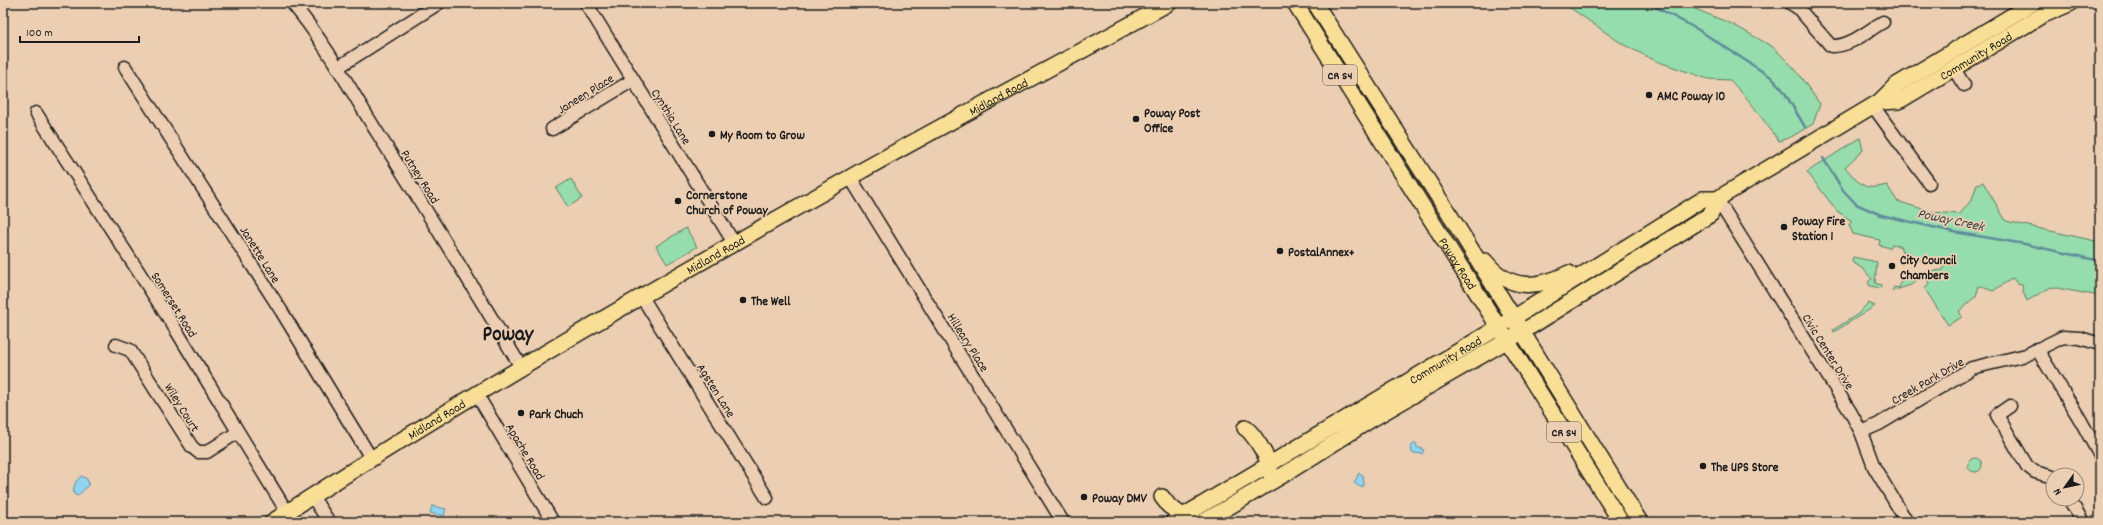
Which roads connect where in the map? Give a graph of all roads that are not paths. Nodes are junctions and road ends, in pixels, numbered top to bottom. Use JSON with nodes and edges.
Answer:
{"nodes":[{"id":1,"x":292,"y":3,"type":"edge"},
{"id":2,"x":439,"y":3,"type":"edge"},
{"id":3,"x":586,"y":3,"type":"edge"},
{"id":4,"x":1169,"y":3,"type":"edge"},
{"id":5,"x":1295,"y":3,"type":"edge"},
{"id":6,"x":1315,"y":3,"type":"edge"},
{"id":7,"x":1790,"y":3,"type":"edge"},
{"id":8,"x":2033,"y":3,"type":"edge"},
{"id":9,"x":2071,"y":3,"type":"edge"},
{"id":10,"x":1883,"y":22,"type":"dead end"},
{"id":11,"x":1946,"y":55,"type":"junction"},
{"id":12,"x":125,"y":66,"type":"dead end"},
{"id":13,"x":337,"y":68,"type":"junction"},
{"id":14,"x":1948,"y":72,"type":"junction"},
{"id":15,"x":1343,"y":79,"type":"junction"},
{"id":16,"x":633,"y":80,"type":"junction"},
{"id":17,"x":1964,"y":84,"type":"dead end"},
{"id":18,"x":1876,"y":104,"type":"junction"},
{"id":19,"x":36,"y":113,"type":"dead end"},
{"id":20,"x":552,"y":130,"type":"dead end"},
{"id":21,"x":1402,"y":139,"type":"junction"},
{"id":22,"x":1386,"y":147,"type":"junction"},
{"id":23,"x":850,"y":177,"type":"junction"},
{"id":24,"x":1929,"y":183,"type":"dead end"},
{"id":25,"x":1717,"y":199,"type":"junction"},
{"id":26,"x":1447,"y":211,"type":"junction"},
{"id":27,"x":1663,"y":224,"type":"junction"},
{"id":28,"x":1458,"y":228,"type":"junction"},
{"id":29,"x":1641,"y":237,"type":"junction"},
{"id":30,"x":734,"y":243,"type":"junction"},
{"id":31,"x":1632,"y":263,"type":"junction"},
{"id":32,"x":642,"y":297,"type":"junction"},
{"id":33,"x":1513,"y":317,"type":"junction"},
{"id":34,"x":1499,"y":327,"type":"junction"},
{"id":35,"x":1522,"y":332,"type":"junction"},
{"id":36,"x":1508,"y":341,"type":"junction"},
{"id":37,"x":2100,"y":344,"type":"edge"},
{"id":38,"x":116,"y":345,"type":"dead end"},
{"id":39,"x":2037,"y":349,"type":"junction"},
{"id":40,"x":521,"y":367,"type":"junction"},
{"id":41,"x":476,"y":393,"type":"junction"},
{"id":42,"x":1383,"y":395,"type":"junction"},
{"id":43,"x":2010,"y":406,"type":"dead end"},
{"id":44,"x":1342,"y":419,"type":"junction"},
{"id":45,"x":238,"y":432,"type":"junction"},
{"id":46,"x":1861,"y":432,"type":"junction"},
{"id":47,"x":1342,"y":438,"type":"junction"},
{"id":48,"x":1577,"y":452,"type":"junction"},
{"id":49,"x":2100,"y":456,"type":"edge"},
{"id":50,"x":371,"y":458,"type":"junction"},
{"id":51,"x":1270,"y":463,"type":"junction"},
{"id":52,"x":1300,"y":465,"type":"junction"},
{"id":53,"x":1254,"y":473,"type":"junction"},
{"id":54,"x":2045,"y":475,"type":"edge"},
{"id":55,"x":312,"y":496,"type":"junction"},
{"id":56,"x":1162,"y":497,"type":"dead end"},
{"id":57,"x":767,"y":498,"type":"dead end"},
{"id":58,"x":2074,"y":507,"type":"edge"},
{"id":59,"x":287,"y":512,"type":"junction"},
{"id":60,"x":1637,"y":517,"type":"edge"},
{"id":61,"x":1178,"y":519,"type":"edge"},
{"id":62,"x":272,"y":522,"type":"edge"},
{"id":63,"x":329,"y":522,"type":"edge"},
{"id":64,"x":553,"y":522,"type":"edge"},
{"id":65,"x":1063,"y":522,"type":"edge"},
{"id":66,"x":1199,"y":522,"type":"edge"},
{"id":67,"x":1203,"y":522,"type":"edge"},
{"id":68,"x":1621,"y":522,"type":"edge"},
{"id":69,"x":1907,"y":522,"type":"edge"},
{"id":70,"x":2083,"y":522,"type":"edge"}],
"edges":[{"from":1,"to":13,"type":"street","name":"Putney Road"},
{"from":2,"to":13,"type":"street"},
{"from":3,"to":16,"type":"street","name":"Cynthia Lane"},
{"from":4,"to":23,"type":"main road","name":"Midland Road"},
{"from":5,"to":15,"type":"main road","name":"Poway Road","number":"CR S4"},
{"from":6,"to":21,"type":"main road","name":"Poway Road","number":"CR S4"},
{"from":7,"to":10,"type":"street"},
{"from":8,"to":11,"type":"main road","name":"Community Road"},
{"from":9,"to":14,"type":"main road","name":"Community Road"},
{"from":11,"to":14,"type":"main road"},
{"from":11,"to":18,"type":"main road","name":"Community Road"},
{"from":12,"to":50,"type":"street","name":"Janette Lane"},
{"from":13,"to":40,"type":"street","name":"Putney Road"},
{"from":14,"to":17,"type":"street"},
{"from":14,"to":18,"type":"main road","name":"Community Road"},
{"from":15,"to":21,"type":"main road"},
{"from":15,"to":22,"type":"main road","name":"Poway Road","number":"CR S4"},
{"from":16,"to":20,"type":"street","name":"Janeen Place"},
{"from":16,"to":30,"type":"street","name":"Cynthia Lane"},
{"from":18,"to":24,"type":"street"},
{"from":18,"to":25,"type":"main road","name":"Community Road"},
{"from":19,"to":45,"type":"street","name":"Somerset Road"},
{"from":21,"to":26,"type":"main road","name":"Poway Road","number":"CR S4"},
{"from":22,"to":26,"type":"main road"},
{"from":22,"to":34,"type":"main road","name":"Poway Road","number":"CR S4"},
{"from":23,"to":30,"type":"main road","name":"Midland Road"},
{"from":23,"to":65,"type":"street","name":"Hilleary Place"},
{"from":25,"to":27,"type":"main road","name":"Community Road"},
{"from":25,"to":31,"type":"main road","name":"Community Road"},
{"from":25,"to":46,"type":"street","name":"Civic Center Drive"},
{"from":26,"to":28,"type":"main road","name":"Poway Road","number":"CR S4"},
{"from":27,"to":29,"type":"main road","name":"Community Road"},
{"from":27,"to":31,"type":"main road"},
{"from":28,"to":29,"type":"main road"},
{"from":28,"to":33,"type":"main road","name":"Poway Road","number":"CR S4"},
{"from":29,"to":33,"type":"main road","name":"Community Road"},
{"from":30,"to":32,"type":"main road","name":"Midland Road"},
{"from":31,"to":35,"type":"main road","name":"Community Road"},
{"from":32,"to":40,"type":"main road","name":"Midland Road"},
{"from":32,"to":57,"type":"street","name":"Agsten Lane"},
{"from":33,"to":34,"type":"main road","name":"Community Road"},
{"from":33,"to":35,"type":"main road","name":"Poway Road","number":"CR S4"},
{"from":34,"to":36,"type":"main road","name":"Poway Road","number":"CR S4"},
{"from":34,"to":42,"type":"main road","name":"Community Road"},
{"from":35,"to":36,"type":"main road","name":"Community Road"},
{"from":35,"to":60,"type":"main road","name":"Poway Road","number":"CR S4"},
{"from":36,"to":47,"type":"main road","name":"Community Road"},
{"from":36,"to":48,"type":"main road","name":"Poway Road","number":"CR S4"},
{"from":37,"to":39,"type":"street","name":"Creek Park Drive"},
{"from":38,"to":45,"type":"street","name":"Wiley Court"},
{"from":39,"to":46,"type":"street","name":"Creek Park Drive"},
{"from":39,"to":49,"type":"street"},
{"from":40,"to":41,"type":"main road","name":"Midland Road"},
{"from":41,"to":50,"type":"main road","name":"Midland Road"},
{"from":41,"to":64,"type":"street","name":"Apache Road"},
{"from":42,"to":44,"type":"main road","name":"Community Road"},
{"from":42,"to":47,"type":"main road"},
{"from":43,"to":54,"type":"street"},
{"from":44,"to":51,"type":"main road","name":"Community Road"},
{"from":44,"to":52,"type":"main road"},
{"from":45,"to":59,"type":"street","name":"Somerset Road"},
{"from":46,"to":69,"type":"street","name":"Civic Center Drive"},
{"from":47,"to":52,"type":"main road","name":"Community Road"},
{"from":48,"to":60,"type":"main road"},
{"from":48,"to":68,"type":"main road","name":"Poway Road","number":"CR S4"},
{"from":50,"to":55,"type":"main road","name":"Midland Road"},
{"from":51,"to":53,"type":"main road","name":"Community Road"},
{"from":51,"to":53,"type":"main road"},
{"from":51,"to":66,"type":"main road"},
{"from":52,"to":67,"type":"main road","name":"Community Road"},
{"from":53,"to":61,"type":"main road","name":"Community Road"},
{"from":55,"to":59,"type":"main road","name":"Midland Road"},
{"from":55,"to":63,"type":"street"},
{"from":56,"to":61,"type":"main road"},
{"from":58,"to":70,"type":"street"},
{"from":59,"to":62,"type":"main road","name":"Midland Road"}]}
